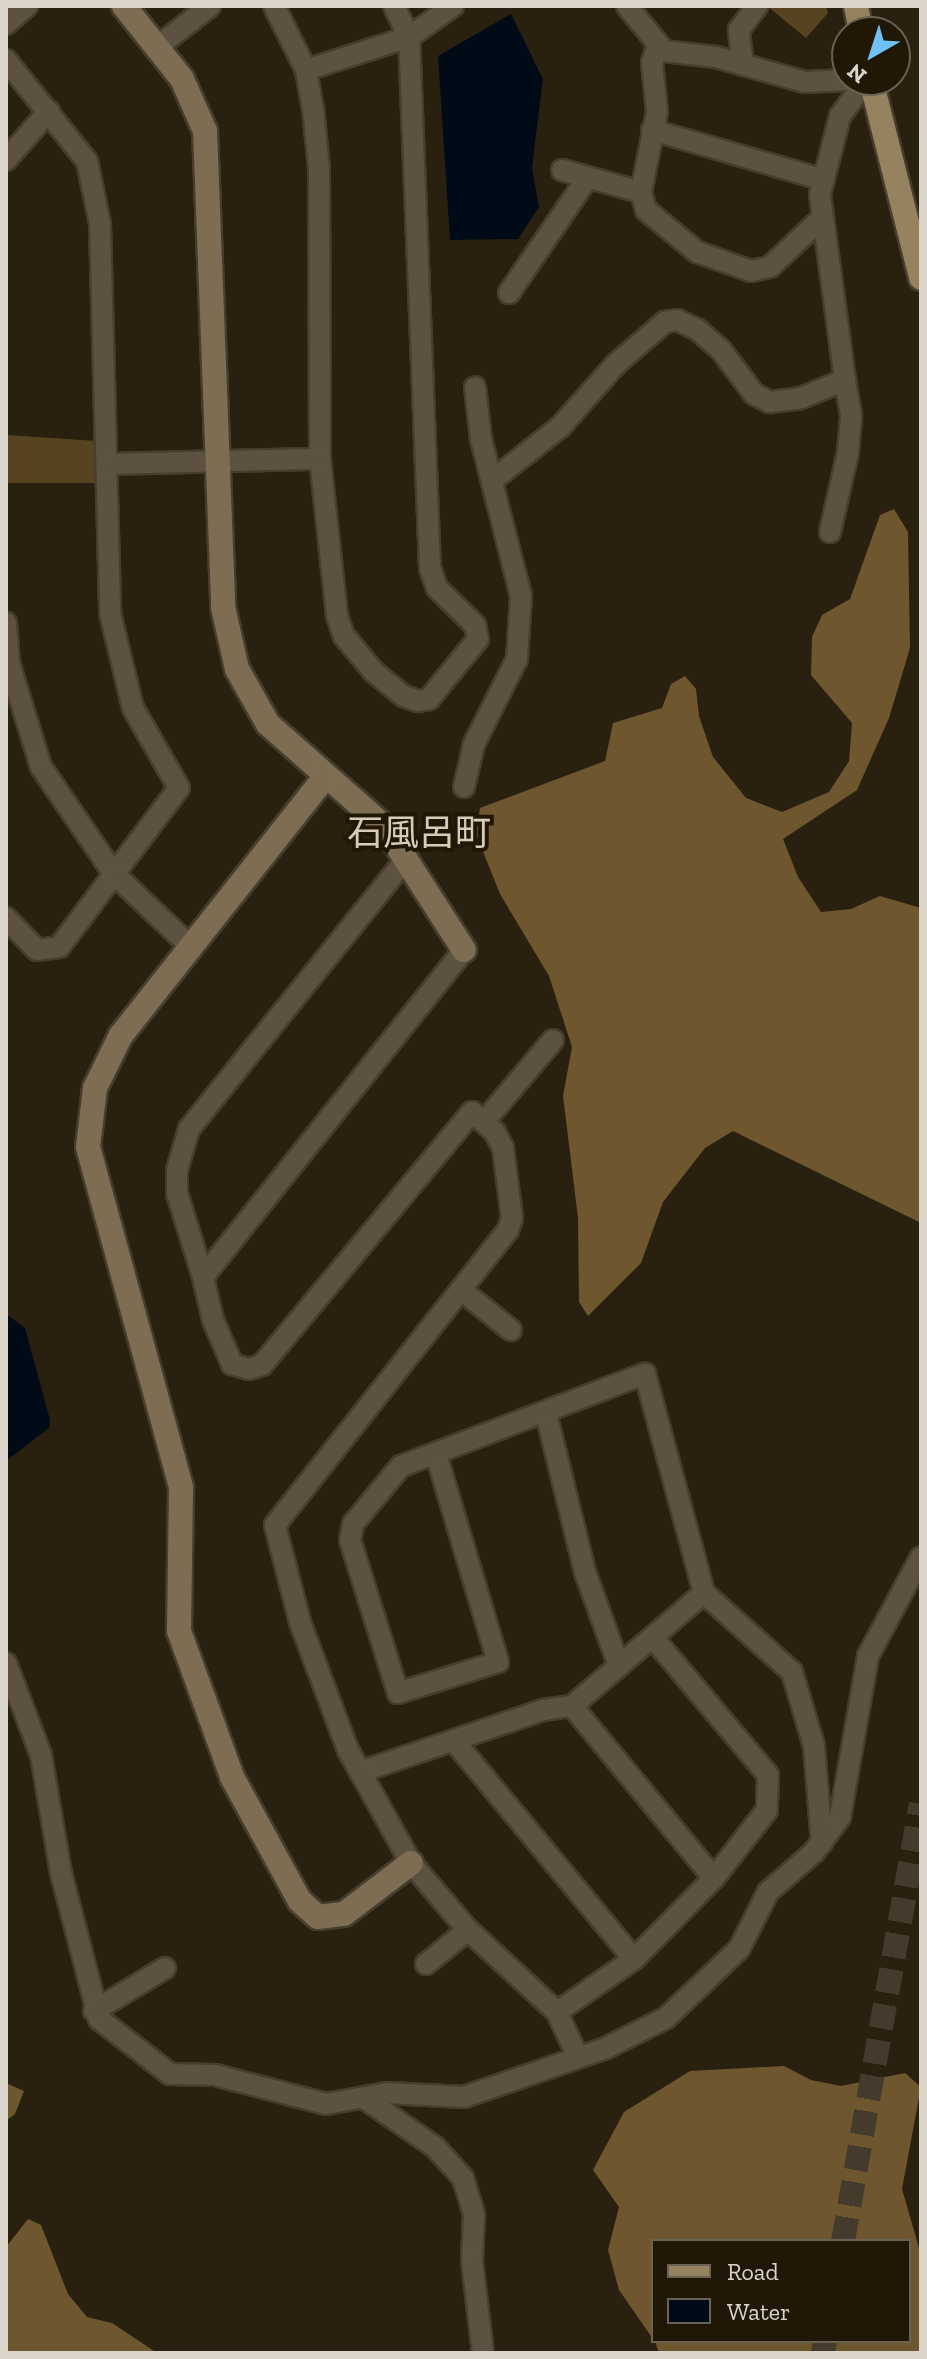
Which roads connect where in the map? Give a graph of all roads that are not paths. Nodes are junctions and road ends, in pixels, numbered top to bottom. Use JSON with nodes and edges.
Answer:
{"nodes":[{"id":1,"x":27,"y":6,"type":"edge"},
{"id":2,"x":124,"y":6,"type":"edge"},
{"id":3,"x":210,"y":6,"type":"edge"},
{"id":4,"x":274,"y":6,"type":"edge"},
{"id":5,"x":394,"y":6,"type":"edge"},
{"id":6,"x":453,"y":6,"type":"edge"},
{"id":7,"x":627,"y":6,"type":"edge"},
{"id":8,"x":757,"y":6,"type":"edge"},
{"id":9,"x":6,"y":24,"type":"edge"},
{"id":10,"x":409,"y":37,"type":"junction"},
{"id":11,"x":658,"y":45,"type":"junction"},
{"id":12,"x":157,"y":47,"type":"junction"},
{"id":13,"x":6,"y":60,"type":"edge"},
{"id":14,"x":743,"y":65,"type":"junction"},
{"id":15,"x":306,"y":70,"type":"junction"},
{"id":16,"x":831,"y":81,"type":"edge"},
{"id":17,"x":856,"y":96,"type":"edge"},
{"id":18,"x":873,"y":96,"type":"edge"},
{"id":19,"x":49,"y":111,"type":"junction"},
{"id":20,"x":652,"y":130,"type":"junction"},
{"id":21,"x":6,"y":160,"type":"edge"},
{"id":22,"x":562,"y":170,"type":"dead end"},
{"id":23,"x":588,"y":177,"type":"junction"},
{"id":24,"x":824,"y":180,"type":"junction"},
{"id":25,"x":641,"y":192,"type":"junction"},
{"id":26,"x":822,"y":218,"type":"junction"},
{"id":27,"x":921,"y":278,"type":"edge"},
{"id":28,"x":509,"y":293,"type":"dead end"},
{"id":29,"x":845,"y":380,"type":"junction"},
{"id":30,"x":475,"y":387,"type":"dead end"},
{"id":31,"x":320,"y":459,"type":"junction"},
{"id":32,"x":219,"y":462,"type":"junction"},
{"id":33,"x":109,"y":464,"type":"junction"},
{"id":34,"x":494,"y":479,"type":"junction"},
{"id":35,"x":830,"y":532,"type":"dead end"},
{"id":36,"x":6,"y":623,"type":"edge"},
{"id":37,"x":325,"y":777,"type":"junction"},
{"id":38,"x":464,"y":787,"type":"dead end"},
{"id":39,"x":407,"y":858,"type":"junction"},
{"id":40,"x":114,"y":874,"type":"junction"},
{"id":41,"x":6,"y":918,"type":"edge"},
{"id":42,"x":192,"y":948,"type":"junction"},
{"id":43,"x":464,"y":950,"type":"joint"},
{"id":44,"x":553,"y":1040,"type":"dead end"},
{"id":45,"x":484,"y":1122,"type":"junction"},
{"id":46,"x":203,"y":1277,"type":"junction"},
{"id":47,"x":461,"y":1290,"type":"junction"},
{"id":48,"x":511,"y":1330,"type":"dead end"},
{"id":49,"x":546,"y":1413,"type":"junction"},
{"id":50,"x":436,"y":1454,"type":"junction"},
{"id":51,"x":921,"y":1557,"type":"edge"},
{"id":52,"x":704,"y":1593,"type":"junction"},
{"id":53,"x":654,"y":1639,"type":"junction"},
{"id":54,"x":6,"y":1663,"type":"edge"},
{"id":55,"x":619,"y":1666,"type":"junction"},
{"id":56,"x":572,"y":1706,"type":"junction"},
{"id":57,"x":455,"y":1742,"type":"junction"},
{"id":58,"x":360,"y":1772,"type":"junction"},
{"id":59,"x":822,"y":1843,"type":"junction"},
{"id":60,"x":411,"y":1863,"type":"junction"},
{"id":61,"x":714,"y":1878,"type":"junction"},
{"id":62,"x":468,"y":1930,"type":"junction"},
{"id":63,"x":634,"y":1959,"type":"junction"},
{"id":64,"x":426,"y":1964,"type":"dead end"},
{"id":65,"x":165,"y":1968,"type":"dead end"},
{"id":66,"x":94,"y":2011,"type":"junction"},
{"id":67,"x":557,"y":2012,"type":"junction"},
{"id":68,"x":577,"y":2055,"type":"junction"},
{"id":69,"x":367,"y":2100,"type":"junction"},
{"id":70,"x":483,"y":2353,"type":"edge"}],
"edges":[{"from":1,"to":9,"type":"street"},
{"from":2,"to":12,"type":"street"},
{"from":3,"to":12,"type":"street"},
{"from":4,"to":15,"type":"street"},
{"from":5,"to":10,"type":"street"},
{"from":6,"to":10,"type":"street"},
{"from":7,"to":11,"type":"street"},
{"from":8,"to":14,"type":"street"},
{"from":10,"to":15,"type":"street"},
{"from":10,"to":31,"type":"street"},
{"from":11,"to":14,"type":"street"},
{"from":11,"to":20,"type":"street"},
{"from":12,"to":32,"type":"street"},
{"from":13,"to":19,"type":"street"},
{"from":14,"to":16,"type":"street"},
{"from":15,"to":31,"type":"street"},
{"from":17,"to":24,"type":"street"},
{"from":18,"to":27,"type":"main road"},
{"from":19,"to":21,"type":"street"},
{"from":19,"to":33,"type":"street"},
{"from":20,"to":24,"type":"street"},
{"from":20,"to":25,"type":"street"},
{"from":22,"to":23,"type":"street"},
{"from":23,"to":25,"type":"street"},
{"from":23,"to":28,"type":"street"},
{"from":24,"to":26,"type":"street"},
{"from":25,"to":26,"type":"street"},
{"from":26,"to":29,"type":"street"},
{"from":29,"to":34,"type":"street"},
{"from":29,"to":35,"type":"street"},
{"from":30,"to":34,"type":"street"},
{"from":31,"to":32,"type":"street"},
{"from":32,"to":33,"type":"street"},
{"from":32,"to":37,"type":"street"},
{"from":33,"to":40,"type":"street"},
{"from":34,"to":38,"type":"street"},
{"from":36,"to":40,"type":"street"},
{"from":37,"to":39,"type":"street"},
{"from":37,"to":42,"type":"street"},
{"from":39,"to":43,"type":"street"},
{"from":39,"to":46,"type":"street"},
{"from":40,"to":41,"type":"street"},
{"from":40,"to":42,"type":"street"},
{"from":42,"to":60,"type":"street"},
{"from":43,"to":46,"type":"street"},
{"from":44,"to":45,"type":"street"},
{"from":45,"to":46,"type":"street"},
{"from":45,"to":47,"type":"street"},
{"from":47,"to":48,"type":"street"},
{"from":47,"to":58,"type":"street"},
{"from":49,"to":50,"type":"street"},
{"from":49,"to":52,"type":"street"},
{"from":49,"to":55,"type":"street"},
{"from":50,"to":50,"type":"street"},
{"from":51,"to":59,"type":"street"},
{"from":52,"to":53,"type":"street"},
{"from":52,"to":59,"type":"street"},
{"from":53,"to":55,"type":"street"},
{"from":53,"to":61,"type":"street"},
{"from":54,"to":66,"type":"street"},
{"from":55,"to":56,"type":"street"},
{"from":56,"to":57,"type":"street"},
{"from":56,"to":61,"type":"street"},
{"from":57,"to":58,"type":"street"},
{"from":57,"to":63,"type":"street"},
{"from":58,"to":60,"type":"street"},
{"from":59,"to":68,"type":"street"},
{"from":60,"to":62,"type":"street"},
{"from":61,"to":63,"type":"street"},
{"from":62,"to":64,"type":"street"},
{"from":62,"to":67,"type":"street"},
{"from":63,"to":67,"type":"street"},
{"from":65,"to":66,"type":"street"},
{"from":66,"to":69,"type":"street"},
{"from":67,"to":68,"type":"street"},
{"from":68,"to":69,"type":"street"},
{"from":69,"to":70,"type":"street"}]}
